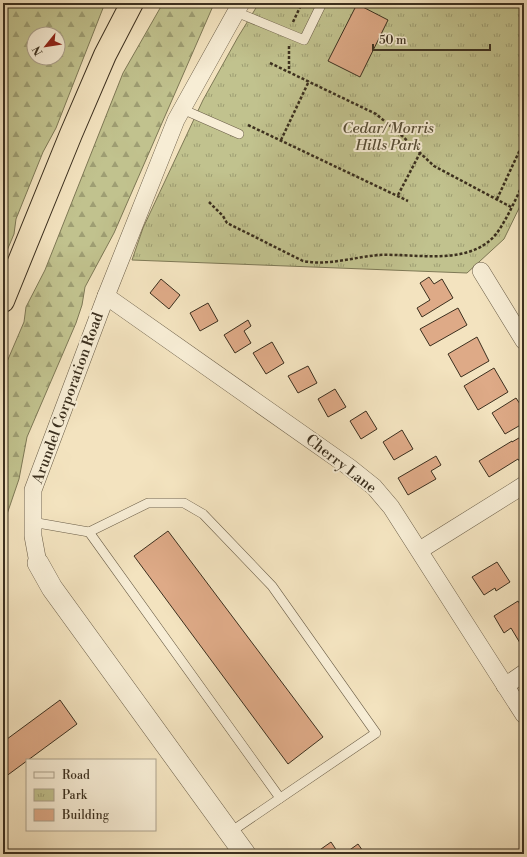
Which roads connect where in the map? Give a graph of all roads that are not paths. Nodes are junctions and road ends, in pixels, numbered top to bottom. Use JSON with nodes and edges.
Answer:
{"nodes":[{"id":1,"x":132,"y":3,"type":"edge"},
{"id":2,"x":322,"y":3,"type":"edge"},
{"id":3,"x":239,"y":7,"type":"edge"},
{"id":4,"x":182,"y":109,"type":"junction"},
{"id":5,"x":239,"y":134,"type":"dead end"},
{"id":6,"x":480,"y":271,"type":"dead end"},
{"id":7,"x":106,"y":296,"type":"junction"},
{"id":8,"x":3,"y":301,"type":"edge"},
{"id":9,"x":524,"y":341,"type":"edge"},
{"id":10,"x":524,"y":485,"type":"edge"},
{"id":11,"x":32,"y":522,"type":"junction"},
{"id":12,"x":89,"y":532,"type":"junction"},
{"id":13,"x":420,"y":550,"type":"junction"},
{"id":14,"x":38,"y":563,"type":"joint"},
{"id":15,"x":524,"y":673,"type":"edge"},
{"id":16,"x":505,"y":686,"type":"junction"},
{"id":17,"x":524,"y":715,"type":"edge"},
{"id":18,"x":280,"y":798,"type":"junction"},
{"id":19,"x":229,"y":833,"type":"junction"},
{"id":20,"x":245,"y":854,"type":"edge"}],
"edges":[{"from":1,"to":8,"type":"highway"},
{"from":2,"to":3,"type":"lane"},
{"from":3,"to":4,"type":"street","name":"Arundel Corporation Road"},
{"from":4,"to":5,"type":"lane"},
{"from":4,"to":7,"type":"street","name":"Arundel Corporation Road"},
{"from":6,"to":9,"type":"street"},
{"from":7,"to":11,"type":"street","name":"Arundel Corporation Road"},
{"from":7,"to":13,"type":"street","name":"Cherry Lane"},
{"from":10,"to":13,"type":"street"},
{"from":11,"to":12,"type":"lane"},
{"from":11,"to":14,"type":"street","name":"Arundel Corporation Road"},
{"from":12,"to":18,"type":"lane"},
{"from":12,"to":18,"type":"lane"},
{"from":13,"to":16,"type":"street","name":"Cherry Lane"},
{"from":14,"to":19,"type":"street","name":"Arundel Corporation Road"},
{"from":15,"to":16,"type":"street"},
{"from":16,"to":17,"type":"street","name":"Cherry Lane"},
{"from":18,"to":19,"type":"lane"},
{"from":19,"to":20,"type":"street","name":"Arundel Corporation Road"}]}
